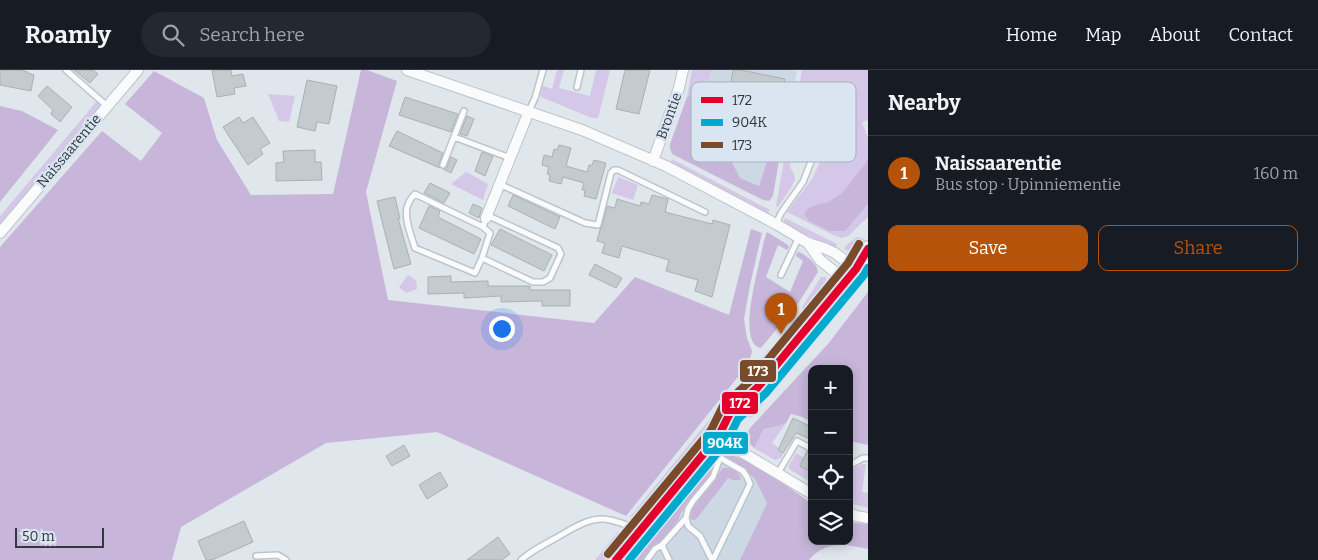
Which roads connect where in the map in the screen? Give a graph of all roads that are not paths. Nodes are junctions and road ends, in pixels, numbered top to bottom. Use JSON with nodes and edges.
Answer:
{"nodes":[{"id":1,"x":66,"y":70,"type":"edge"},
{"id":2,"x":138,"y":70,"type":"edge"},
{"id":3,"x":408,"y":70,"type":"edge"},
{"id":4,"x":543,"y":70,"type":"edge"},
{"id":5,"x":581,"y":70,"type":"edge"},
{"id":6,"x":683,"y":70,"type":"edge"},
{"id":7,"x":577,"y":86,"type":"dead end"},
{"id":8,"x":107,"y":106,"type":"junction"},
{"id":9,"x":464,"y":111,"type":"dead end"},
{"id":10,"x":529,"y":111,"type":"junction"},
{"id":11,"x":454,"y":137,"type":"junction"},
{"id":12,"x":510,"y":158,"type":"junction"},
{"id":13,"x":653,"y":161,"type":"junction"},
{"id":14,"x":811,"y":162,"type":"edge"},
{"id":15,"x":443,"y":165,"type":"dead end"},
{"id":16,"x":500,"y":184,"type":"junction"},
{"id":17,"x":705,"y":212,"type":"dead end"},
{"id":18,"x":484,"y":222,"type":"junction"},
{"id":19,"x":776,"y":224,"type":"junction"},
{"id":20,"x":0,"y":232,"type":"edge"},
{"id":21,"x":804,"y":240,"type":"junction"},
{"id":22,"x":868,"y":248,"type":"edge"},
{"id":23,"x":482,"y":258,"type":"junction"},
{"id":24,"x":868,"y":258,"type":"edge"},
{"id":25,"x":781,"y":275,"type":"dead end"},
{"id":26,"x":851,"y":275,"type":"junction"},
{"id":27,"x":719,"y":435,"type":"junction"},
{"id":28,"x":808,"y":447,"type":"edge"},
{"id":29,"x":707,"y":450,"type":"junction"},
{"id":30,"x":720,"y":458,"type":"junction"},
{"id":31,"x":868,"y":458,"type":"edge"},
{"id":32,"x":853,"y":463,"type":"edge"},
{"id":33,"x":777,"y":473,"type":"junction"},
{"id":34,"x":808,"y":492,"type":"edge"},
{"id":35,"x":853,"y":515,"type":"edge"},
{"id":36,"x":686,"y":518,"type":"junction"},
{"id":37,"x":868,"y":518,"type":"edge"},
{"id":38,"x":640,"y":531,"type":"junction"},
{"id":39,"x":662,"y":545,"type":"junction"},
{"id":40,"x":256,"y":556,"type":"dead end"},
{"id":41,"x":286,"y":560,"type":"edge"},
{"id":42,"x":521,"y":560,"type":"edge"},
{"id":43,"x":616,"y":560,"type":"edge"},
{"id":44,"x":647,"y":560,"type":"edge"},
{"id":45,"x":669,"y":560,"type":"edge"},
{"id":46,"x":713,"y":560,"type":"edge"}],
"edges":[{"from":1,"to":8,"type":"lane"},
{"from":2,"to":8,"type":"street","name":"Naissaarentie"},
{"from":3,"to":10,"type":"street"},
{"from":4,"to":10,"type":"lane"},
{"from":5,"to":7,"type":"lane"},
{"from":6,"to":13,"type":"street","name":"Brontie"},
{"from":8,"to":20,"type":"street","name":"Naissaarentie"},
{"from":9,"to":11,"type":"lane"},
{"from":10,"to":12,"type":"street"},
{"from":10,"to":13,"type":"street"},
{"from":11,"to":12,"type":"lane"},
{"from":11,"to":15,"type":"lane"},
{"from":12,"to":16,"type":"street"},
{"from":13,"to":19,"type":"street"},
{"from":14,"to":19,"type":"lane"},
{"from":16,"to":17,"type":"lane"},
{"from":16,"to":18,"type":"street"},
{"from":18,"to":23,"type":"lane"},
{"from":18,"to":23,"type":"lane"},
{"from":18,"to":23,"type":"lane"},
{"from":19,"to":21,"type":"street"},
{"from":21,"to":25,"type":"lane"},
{"from":21,"to":26,"type":"street"},
{"from":21,"to":26,"type":"street"},
{"from":22,"to":26,"type":"main road"},
{"from":24,"to":26,"type":"main road"},
{"from":26,"to":27,"type":"main road"},
{"from":27,"to":29,"type":"main road"},
{"from":27,"to":33,"type":"street"},
{"from":28,"to":33,"type":"lane"},
{"from":29,"to":30,"type":"lane"},
{"from":29,"to":38,"type":"main road"},
{"from":30,"to":36,"type":"lane"},
{"from":30,"to":46,"type":"lane"},
{"from":31,"to":32,"type":"lane"},
{"from":33,"to":34,"type":"street"},
{"from":35,"to":37,"type":"street"},
{"from":36,"to":39,"type":"lane"},
{"from":36,"to":46,"type":"lane"},
{"from":38,"to":42,"type":"lane"},
{"from":38,"to":43,"type":"main road"},
{"from":39,"to":44,"type":"lane"},
{"from":39,"to":45,"type":"lane"},
{"from":40,"to":41,"type":"lane"}]}
